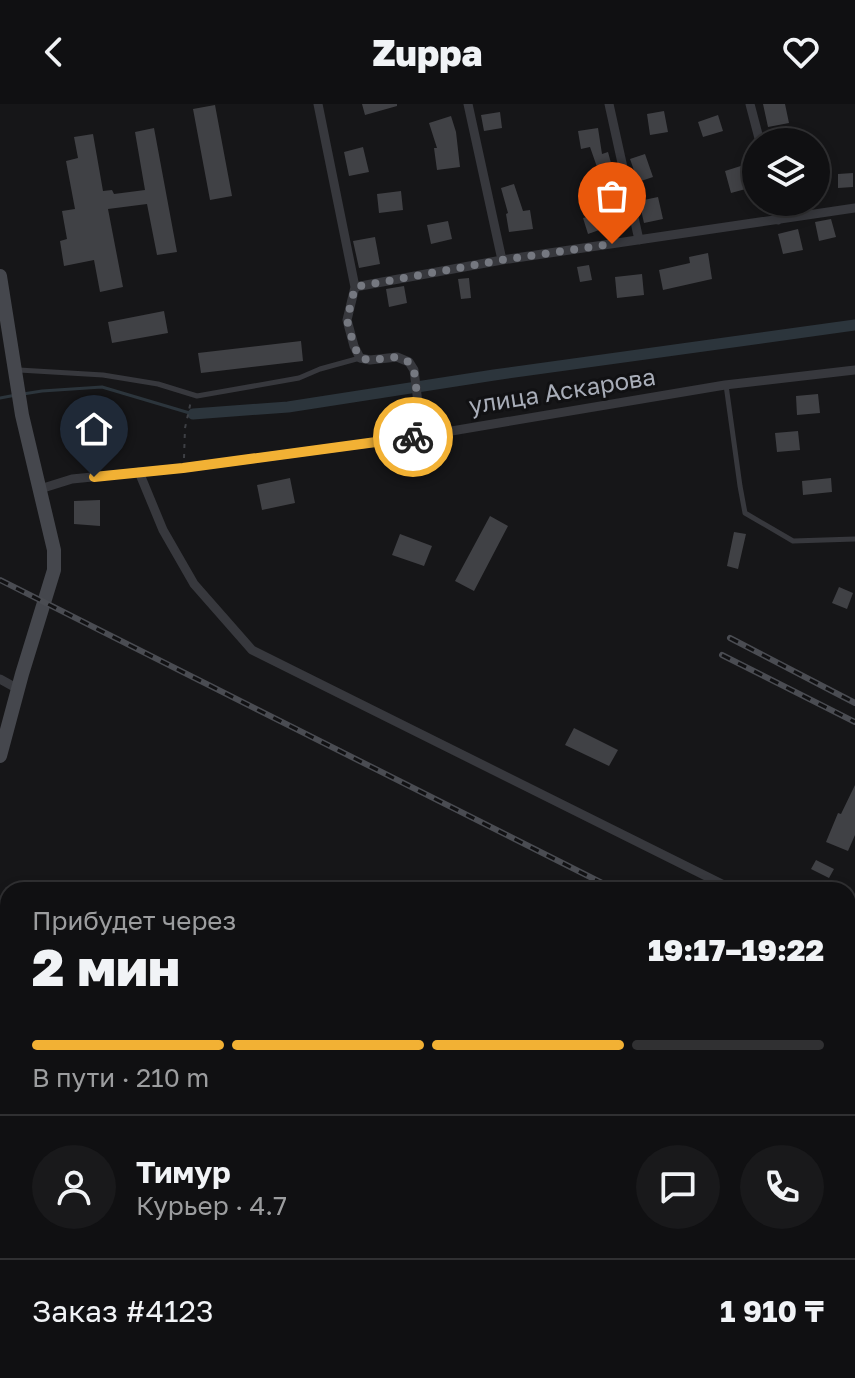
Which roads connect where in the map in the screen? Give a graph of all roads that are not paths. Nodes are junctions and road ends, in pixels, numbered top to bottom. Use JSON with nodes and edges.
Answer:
{"nodes":[{"id":1,"x":318,"y":104,"type":"edge"},
{"id":2,"x":468,"y":104,"type":"edge"},
{"id":3,"x":609,"y":104,"type":"edge"},
{"id":4,"x":750,"y":104,"type":"edge"},
{"id":5,"x":756,"y":128,"type":"edge"},
{"id":6,"x":855,"y":208,"type":"edge"},
{"id":7,"x":777,"y":216,"type":"edge"},
{"id":8,"x":778,"y":220,"type":"junction"},
{"id":9,"x":639,"y":240,"type":"junction"},
{"id":10,"x":502,"y":260,"type":"junction"},
{"id":11,"x":1,"y":282,"type":"edge"},
{"id":12,"x":355,"y":287,"type":"junction"},
{"id":13,"x":360,"y":358,"type":"junction"},
{"id":14,"x":855,"y":370,"type":"edge"},
{"id":15,"x":14,"y":374,"type":"junction"},
{"id":16,"x":725,"y":385,"type":"junction"},
{"id":17,"x":422,"y":436,"type":"junction"},
{"id":18,"x":139,"y":472,"type":"junction"},
{"id":19,"x":40,"y":489,"type":"junction"},
{"id":20,"x":855,"y":539,"type":"edge"},
{"id":21,"x":0,"y":679,"type":"edge"},
{"id":22,"x":18,"y":689,"type":"junction"},
{"id":23,"x":0,"y":756,"type":"edge"},
{"id":24,"x":718,"y":882,"type":"edge"}],
"edges":[{"from":1,"to":12,"type":"street"},
{"from":2,"to":10,"type":"street"},
{"from":3,"to":9,"type":"street"},
{"from":4,"to":5,"type":"street"},
{"from":6,"to":8,"type":"street"},
{"from":7,"to":8,"type":"street"},
{"from":8,"to":9,"type":"street"},
{"from":9,"to":10,"type":"street"},
{"from":10,"to":12,"type":"street"},
{"from":11,"to":15,"type":"main road"},
{"from":12,"to":13,"type":"street"},
{"from":13,"to":15,"type":"lane"},
{"from":13,"to":17,"type":"street"},
{"from":14,"to":16,"type":"street","name":"улица Аскарова"},
{"from":15,"to":19,"type":"main road"},
{"from":16,"to":17,"type":"street","name":"улица Аскарова"},
{"from":16,"to":20,"type":"lane"},
{"from":17,"to":18,"type":"street","name":"улица Аскарова"},
{"from":18,"to":19,"type":"street","name":"улица Аскарова"},
{"from":18,"to":24,"type":"street"},
{"from":19,"to":22,"type":"main road"},
{"from":21,"to":22,"type":"street"},
{"from":22,"to":23,"type":"main road"}]}
